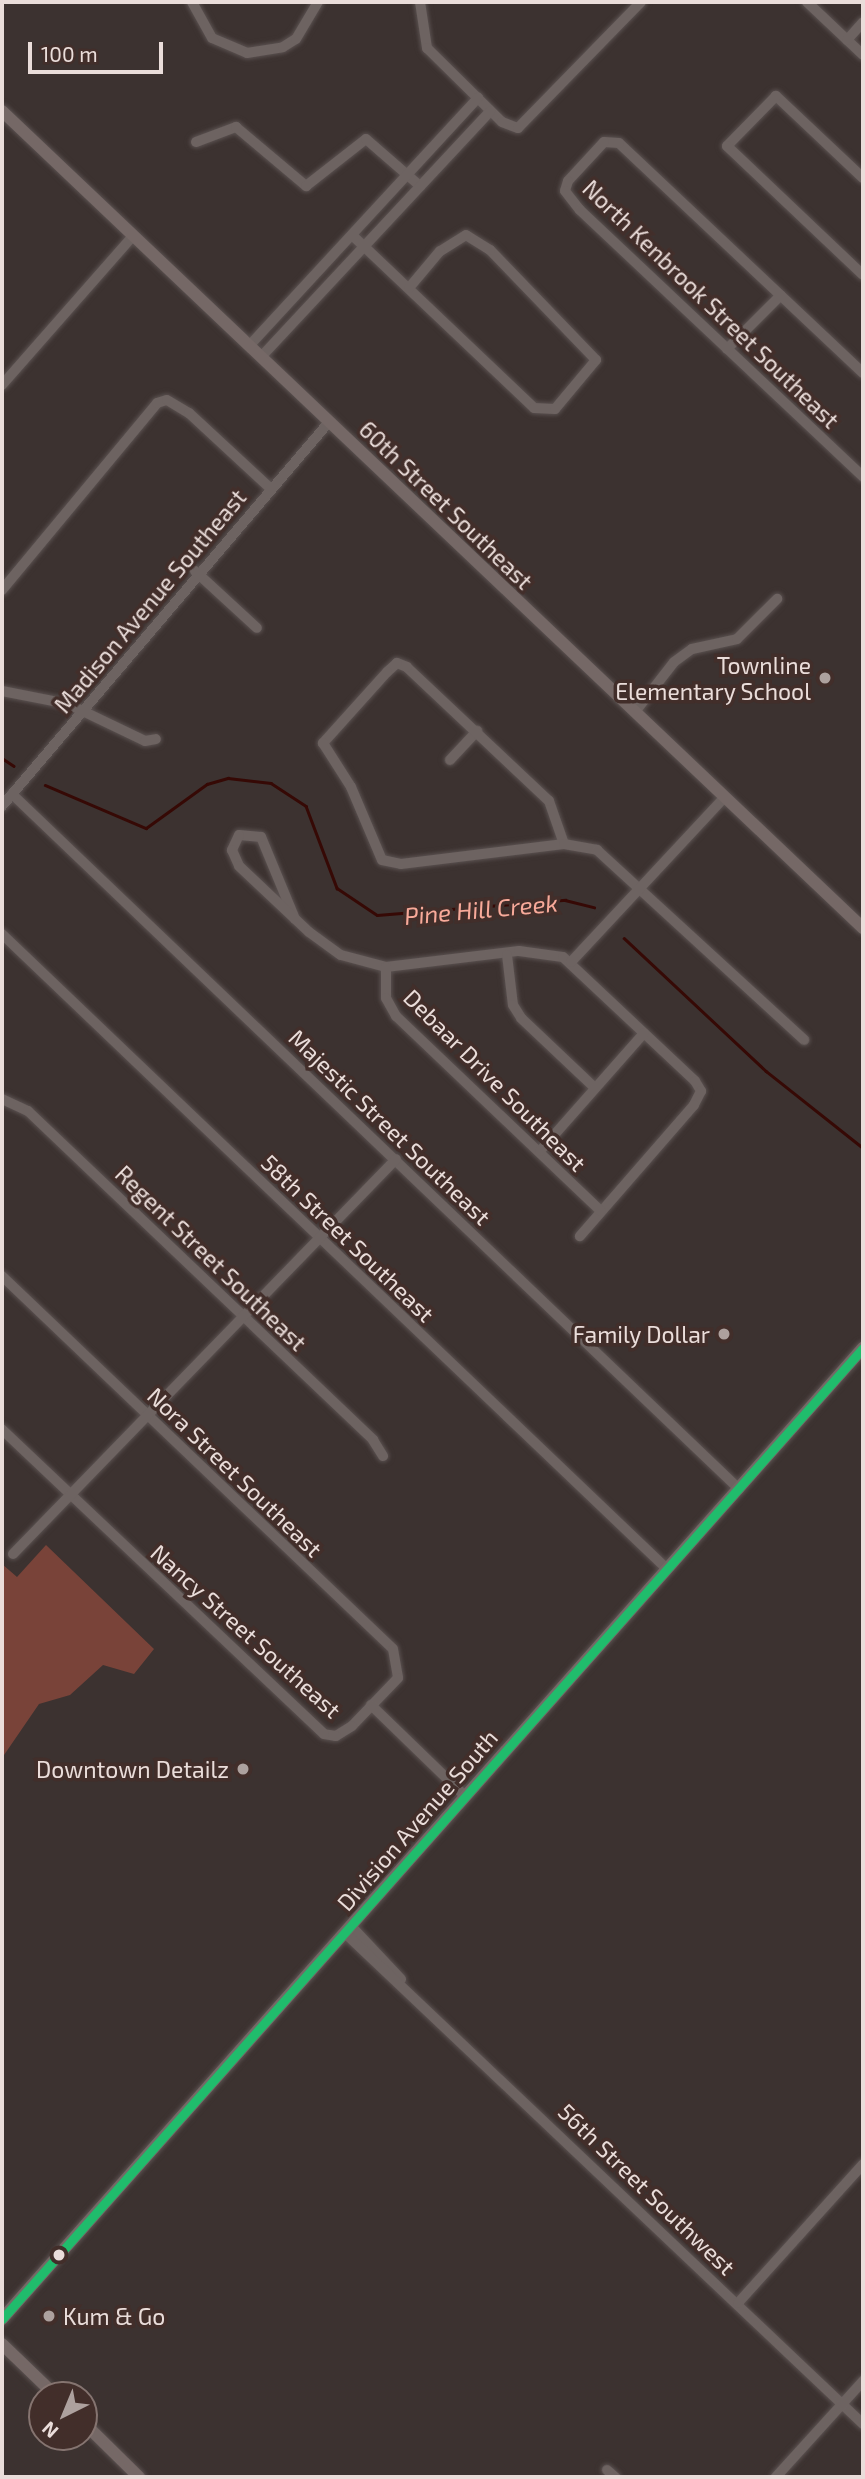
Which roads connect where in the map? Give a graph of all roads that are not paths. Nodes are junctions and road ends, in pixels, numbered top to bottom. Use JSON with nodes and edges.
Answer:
{"nodes":[{"id":1,"x":192,"y":2,"type":"edge"},
{"id":2,"x":318,"y":2,"type":"edge"},
{"id":3,"x":419,"y":2,"type":"edge"},
{"id":4,"x":641,"y":2,"type":"edge"},
{"id":5,"x":807,"y":2,"type":"edge"},
{"id":6,"x":863,"y":22,"type":"edge"},
{"id":7,"x":847,"y":40,"type":"junction"},
{"id":8,"x":863,"y":55,"type":"edge"},
{"id":9,"x":478,"y":99,"type":"junction"},
{"id":10,"x":2,"y":111,"type":"edge"},
{"id":11,"x":490,"y":111,"type":"junction"},
{"id":12,"x":196,"y":142,"type":"dead end"},
{"id":13,"x":408,"y":174,"type":"junction"},
{"id":14,"x":863,"y":178,"type":"edge"},
{"id":15,"x":420,"y":186,"type":"junction"},
{"id":16,"x":352,"y":235,"type":"junction"},
{"id":17,"x":133,"y":236,"type":"junction"},
{"id":18,"x":364,"y":247,"type":"junction"},
{"id":19,"x":863,"y":275,"type":"edge"},
{"id":20,"x":409,"y":288,"type":"junction"},
{"id":21,"x":781,"y":295,"type":"junction"},
{"id":22,"x":250,"y":346,"type":"junction"},
{"id":23,"x":727,"y":349,"type":"junction"},
{"id":24,"x":261,"y":357,"type":"junction"},
{"id":25,"x":863,"y":373,"type":"edge"},
{"id":26,"x":2,"y":385,"type":"edge"},
{"id":27,"x":329,"y":422,"type":"junction"},
{"id":28,"x":863,"y":477,"type":"edge"},
{"id":29,"x":270,"y":488,"type":"junction"},
{"id":30,"x":195,"y":571,"type":"junction"},
{"id":31,"x":2,"y":590,"type":"edge"},
{"id":32,"x":777,"y":599,"type":"dead end"},
{"id":33,"x":257,"y":628,"type":"dead end"},
{"id":34,"x":2,"y":691,"type":"edge"},
{"id":35,"x":83,"y":710,"type":"junction"},
{"id":36,"x":635,"y":712,"type":"junction"},
{"id":37,"x":477,"y":731,"type":"junction"},
{"id":38,"x":156,"y":739,"type":"dead end"},
{"id":39,"x":450,"y":760,"type":"dead end"},
{"id":40,"x":12,"y":794,"type":"junction"},
{"id":41,"x":725,"y":797,"type":"junction"},
{"id":42,"x":2,"y":806,"type":"edge"},
{"id":43,"x":564,"y":844,"type":"junction"},
{"id":44,"x":640,"y":887,"type":"junction"},
{"id":45,"x":295,"y":919,"type":"junction"},
{"id":46,"x":863,"y":928,"type":"edge"},
{"id":47,"x":2,"y":934,"type":"edge"},
{"id":48,"x":507,"y":955,"type":"junction"},
{"id":49,"x":572,"y":962,"type":"junction"},
{"id":50,"x":386,"y":967,"type":"junction"},
{"id":51,"x":644,"y":1033,"type":"junction"},
{"id":52,"x":804,"y":1040,"type":"dead end"},
{"id":53,"x":595,"y":1088,"type":"junction"},
{"id":54,"x":2,"y":1099,"type":"edge"},
{"id":55,"x":540,"y":1152,"type":"junction"},
{"id":56,"x":396,"y":1159,"type":"junction"},
{"id":57,"x":601,"y":1211,"type":"junction"},
{"id":58,"x":580,"y":1236,"type":"dead end"},
{"id":59,"x":321,"y":1238,"type":"junction"},
{"id":60,"x":2,"y":1276,"type":"edge"},
{"id":61,"x":245,"y":1318,"type":"junction"},
{"id":62,"x":863,"y":1348,"type":"edge"},
{"id":63,"x":150,"y":1417,"type":"junction"},
{"id":64,"x":2,"y":1429,"type":"edge"},
{"id":65,"x":383,"y":1456,"type":"dead end"},
{"id":66,"x":738,"y":1489,"type":"junction"},
{"id":67,"x":74,"y":1498,"type":"junction"},
{"id":68,"x":13,"y":1554,"type":"dead end"},
{"id":69,"x":667,"y":1569,"type":"junction"},
{"id":70,"x":372,"y":1706,"type":"junction"},
{"id":71,"x":465,"y":1796,"type":"junction"},
{"id":72,"x":348,"y":1929,"type":"junction"},
{"id":73,"x":863,"y":2164,"type":"edge"},
{"id":74,"x":738,"y":2303,"type":"junction"},
{"id":75,"x":2,"y":2319,"type":"edge"},
{"id":76,"x":2,"y":2344,"type":"edge"},
{"id":77,"x":40,"y":2381,"type":"edge"},
{"id":78,"x":863,"y":2381,"type":"edge"},
{"id":79,"x":843,"y":2404,"type":"junction"},
{"id":80,"x":863,"y":2424,"type":"edge"},
{"id":81,"x":98,"y":2437,"type":"edge"},
{"id":82,"x":139,"y":2477,"type":"edge"},
{"id":83,"x":776,"y":2477,"type":"edge"}],
"edges":[{"from":1,"to":2,"type":"street"},
{"from":3,"to":9,"type":"street"},
{"from":4,"to":11,"type":"street"},
{"from":5,"to":7,"type":"street"},
{"from":6,"to":7,"type":"street"},
{"from":7,"to":8,"type":"street"},
{"from":9,"to":11,"type":"street"},
{"from":9,"to":13,"type":"street"},
{"from":10,"to":17,"type":"main road","name":"60th Street Southeast"},
{"from":11,"to":15,"type":"street"},
{"from":12,"to":13,"type":"street"},
{"from":13,"to":15,"type":"street"},
{"from":13,"to":16,"type":"street"},
{"from":14,"to":19,"type":"street"},
{"from":15,"to":18,"type":"street"},
{"from":16,"to":18,"type":"street"},
{"from":16,"to":22,"type":"street"},
{"from":17,"to":22,"type":"main road","name":"60th Street Southeast"},
{"from":17,"to":26,"type":"street"},
{"from":18,"to":20,"type":"street"},
{"from":18,"to":24,"type":"street"},
{"from":20,"to":20,"type":"street"},
{"from":21,"to":23,"type":"street"},
{"from":21,"to":23,"type":"street","name":"North Kenbrook Street Southeast"},
{"from":21,"to":25,"type":"street"},
{"from":22,"to":24,"type":"main road","name":"60th Street Southeast"},
{"from":23,"to":28,"type":"street","name":"North Kenbrook Street Southeast"},
{"from":24,"to":27,"type":"main road","name":"60th Street Southeast"},
{"from":27,"to":29,"type":"street","name":"Madison Avenue Southeast"},
{"from":27,"to":36,"type":"main road","name":"60th Street Southeast"},
{"from":29,"to":30,"type":"street","name":"Madison Avenue Southeast"},
{"from":29,"to":31,"type":"street"},
{"from":30,"to":33,"type":"street"},
{"from":30,"to":35,"type":"street","name":"Madison Avenue Southeast"},
{"from":32,"to":36,"type":"street"},
{"from":34,"to":35,"type":"street"},
{"from":35,"to":38,"type":"street"},
{"from":35,"to":40,"type":"street","name":"Madison Avenue Southeast"},
{"from":36,"to":41,"type":"main road","name":"60th Street Southeast"},
{"from":37,"to":39,"type":"street"},
{"from":37,"to":43,"type":"street"},
{"from":37,"to":43,"type":"street"},
{"from":40,"to":42,"type":"street","name":"Madison Avenue Southeast"},
{"from":40,"to":56,"type":"street","name":"Majestic Street Southeast"},
{"from":41,"to":44,"type":"street"},
{"from":41,"to":46,"type":"main road","name":"60th Street Southeast"},
{"from":43,"to":44,"type":"street"},
{"from":44,"to":49,"type":"street"},
{"from":44,"to":52,"type":"street"},
{"from":45,"to":45,"type":"street"},
{"from":45,"to":50,"type":"street"},
{"from":47,"to":59,"type":"street","name":"58th Street Southeast"},
{"from":48,"to":49,"type":"street"},
{"from":48,"to":50,"type":"street"},
{"from":48,"to":53,"type":"street"},
{"from":49,"to":51,"type":"street"},
{"from":50,"to":55,"type":"street","name":"Debaar Drive Southeast"},
{"from":51,"to":53,"type":"street"},
{"from":51,"to":57,"type":"street"},
{"from":53,"to":55,"type":"street"},
{"from":54,"to":61,"type":"street","name":"Regent Street Southeast"},
{"from":55,"to":57,"type":"street","name":"Debaar Drive Southeast"},
{"from":56,"to":59,"type":"street"},
{"from":56,"to":66,"type":"street","name":"Majestic Street Southeast"},
{"from":57,"to":58,"type":"street"},
{"from":59,"to":61,"type":"street"},
{"from":59,"to":69,"type":"street","name":"58th Street Southeast"},
{"from":60,"to":63,"type":"street","name":"Nora Street Southeast"},
{"from":61,"to":63,"type":"street"},
{"from":61,"to":65,"type":"street","name":"Regent Street Southeast"},
{"from":62,"to":66,"type":"main road","name":"Division Avenue South"},
{"from":63,"to":67,"type":"street"},
{"from":63,"to":70,"type":"street","name":"Nora Street Southeast"},
{"from":64,"to":67,"type":"street","name":"Nancy Street Southeast"},
{"from":66,"to":69,"type":"main road","name":"Division Avenue South"},
{"from":67,"to":68,"type":"street"},
{"from":67,"to":70,"type":"street","name":"Nancy Street Southeast"},
{"from":69,"to":71,"type":"main road","name":"Division Avenue South"},
{"from":70,"to":71,"type":"street","name":"Nancy Street Southeast"},
{"from":71,"to":72,"type":"main road","name":"Division Avenue South"},
{"from":72,"to":74,"type":"street","name":"56th Street Southwest"},
{"from":72,"to":75,"type":"main road","name":"Division Avenue South"},
{"from":73,"to":74,"type":"street"},
{"from":74,"to":79,"type":"street","name":"56th Street Southwest"},
{"from":76,"to":77,"type":"main road"},
{"from":78,"to":79,"type":"street"},
{"from":79,"to":80,"type":"street","name":"56th Street Southwest"},
{"from":79,"to":83,"type":"street"},
{"from":81,"to":82,"type":"main road"}]}
